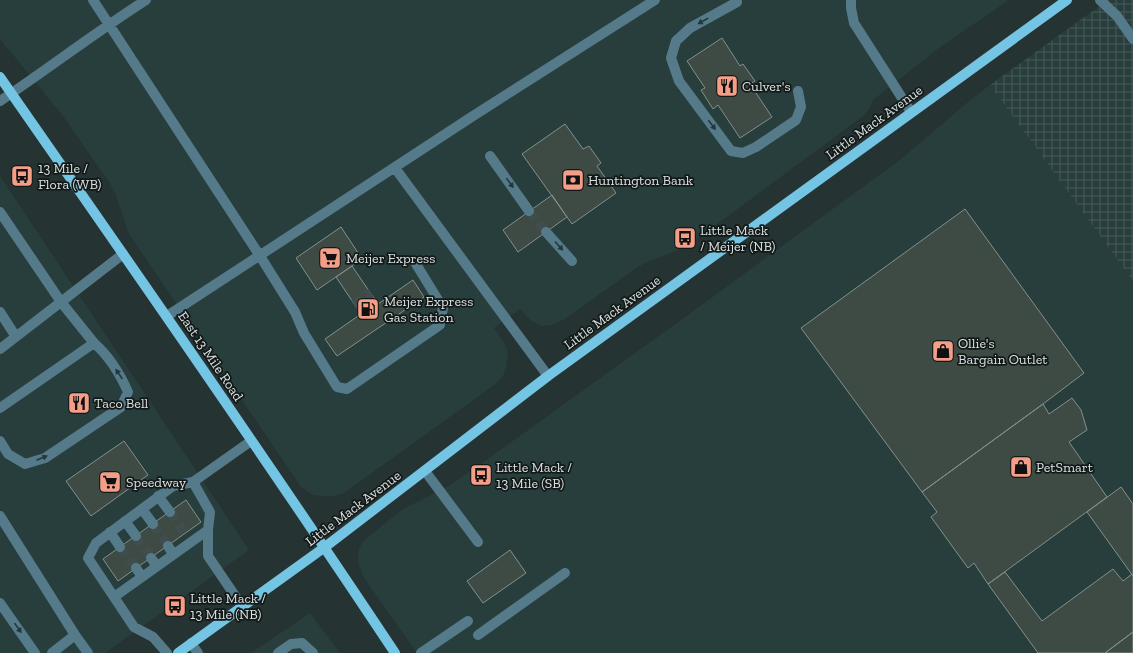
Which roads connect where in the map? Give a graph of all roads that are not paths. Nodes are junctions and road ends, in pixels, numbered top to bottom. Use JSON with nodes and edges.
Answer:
{"nodes":[{"id":1,"x":93,"y":0,"type":"edge"},
{"id":2,"x":146,"y":0,"type":"edge"},
{"id":3,"x":655,"y":0,"type":"edge"},
{"id":4,"x":851,"y":0,"type":"edge"},
{"id":5,"x":1066,"y":0,"type":"edge"},
{"id":6,"x":1100,"y":0,"type":"edge"},
{"id":7,"x":737,"y":2,"type":"dead end"},
{"id":8,"x":108,"y":24,"type":"junction"},
{"id":9,"x":1133,"y":39,"type":"edge"},
{"id":10,"x":0,"y":76,"type":"edge"},
{"id":11,"x":798,"y":91,"type":"dead end"},
{"id":12,"x":12,"y":93,"type":"junction"},
{"id":13,"x":0,"y":101,"type":"edge"},
{"id":14,"x":911,"y":112,"type":"junction"},
{"id":15,"x":490,"y":156,"type":"dead end"},
{"id":16,"x":395,"y":168,"type":"junction"},
{"id":17,"x":529,"y":211,"type":"tunnel mouth"},
{"id":18,"x":0,"y":212,"type":"edge"},
{"id":19,"x":546,"y":232,"type":"tunnel mouth"},
{"id":20,"x":123,"y":254,"type":"junction"},
{"id":21,"x":260,"y":256,"type":"junction"},
{"id":22,"x":572,"y":261,"type":"dead end"},
{"id":23,"x":416,"y":264,"type":"dead end"},
{"id":24,"x":60,"y":302,"type":"junction"},
{"id":25,"x":0,"y":312,"type":"edge"},
{"id":26,"x":167,"y":316,"type":"junction"},
{"id":27,"x":16,"y":337,"type":"junction"},
{"id":28,"x":94,"y":343,"type":"junction"},
{"id":29,"x":0,"y":350,"type":"edge"},
{"id":30,"x":548,"y":376,"type":"junction"},
{"id":31,"x":0,"y":408,"type":"edge"},
{"id":32,"x":0,"y":441,"type":"edge"},
{"id":33,"x":252,"y":441,"type":"junction"},
{"id":34,"x":426,"y":471,"type":"junction"},
{"id":35,"x":193,"y":482,"type":"junction"},
{"id":36,"x":158,"y":496,"type":"junction"},
{"id":37,"x":142,"y":509,"type":"junction"},
{"id":38,"x":170,"y":512,"type":"tunnel mouth"},
{"id":39,"x":0,"y":516,"type":"edge"},
{"id":40,"x":125,"y":521,"type":"junction"},
{"id":41,"x":152,"y":524,"type":"tunnel mouth"},
{"id":42,"x":208,"y":530,"type":"junction"},
{"id":43,"x":110,"y":532,"type":"junction"},
{"id":44,"x":136,"y":536,"type":"tunnel mouth"},
{"id":45,"x":478,"y":542,"type":"dead end"},
{"id":46,"x":120,"y":547,"type":"tunnel mouth"},
{"id":47,"x":325,"y":547,"type":"junction"},
{"id":48,"x":565,"y":573,"type":"dead end"},
{"id":49,"x":114,"y":597,"type":"junction"},
{"id":50,"x":0,"y":603,"type":"edge"},
{"id":51,"x":242,"y":606,"type":"junction"},
{"id":52,"x":468,"y":622,"type":"dead end"},
{"id":53,"x":75,"y":635,"type":"junction"},
{"id":54,"x":478,"y":635,"type":"dead end"},
{"id":55,"x":191,"y":643,"type":"junction"},
{"id":56,"x":35,"y":653,"type":"edge"},
{"id":57,"x":52,"y":653,"type":"edge"},
{"id":58,"x":88,"y":653,"type":"edge"},
{"id":59,"x":167,"y":653,"type":"edge"},
{"id":60,"x":178,"y":653,"type":"edge"},
{"id":61,"x":198,"y":653,"type":"edge"},
{"id":62,"x":278,"y":653,"type":"edge"},
{"id":63,"x":313,"y":653,"type":"edge"},
{"id":64,"x":394,"y":653,"type":"edge"},
{"id":65,"x":421,"y":653,"type":"edge"}],
"edges":[{"from":1,"to":8,"type":"street"},
{"from":2,"to":8,"type":"street"},
{"from":3,"to":16,"type":"street"},
{"from":4,"to":14,"type":"street"},
{"from":5,"to":14,"type":"main road","name":"Little Mack Avenue"},
{"from":6,"to":9,"type":"street"},
{"from":7,"to":11,"type":"street","one_way":true},
{"from":8,"to":12,"type":"street"},
{"from":8,"to":21,"type":"street"},
{"from":10,"to":12,"type":"main road","name":"East 13 Mile Road"},
{"from":12,"to":13,"type":"street"},
{"from":12,"to":20,"type":"main road","name":"East 13 Mile Road"},
{"from":14,"to":30,"type":"main road","name":"Little Mack Avenue"},
{"from":15,"to":17,"type":"street","one_way":true},
{"from":16,"to":21,"type":"street"},
{"from":16,"to":30,"type":"street"},
{"from":18,"to":24,"type":"street"},
{"from":19,"to":22,"type":"street","one_way":true},
{"from":20,"to":24,"type":"street"},
{"from":20,"to":26,"type":"main road","name":"East 13 Mile Road"},
{"from":21,"to":23,"type":"street"},
{"from":21,"to":26,"type":"street"},
{"from":24,"to":27,"type":"street"},
{"from":24,"to":28,"type":"street"},
{"from":25,"to":27,"type":"street"},
{"from":26,"to":33,"type":"main road","name":"East 13 Mile Road"},
{"from":27,"to":29,"type":"street"},
{"from":28,"to":31,"type":"street"},
{"from":32,"to":28,"type":"street","one_way":true},
{"from":30,"to":34,"type":"main road","name":"Little Mack Avenue"},
{"from":33,"to":35,"type":"street"},
{"from":33,"to":47,"type":"main road","name":"East 13 Mile Road"},
{"from":34,"to":45,"type":"street"},
{"from":34,"to":47,"type":"main road","name":"Little Mack Avenue"},
{"from":35,"to":36,"type":"street"},
{"from":35,"to":42,"type":"street"},
{"from":36,"to":37,"type":"street"},
{"from":36,"to":38,"type":"street"},
{"from":37,"to":40,"type":"street"},
{"from":37,"to":41,"type":"street"},
{"from":39,"to":53,"type":"street"},
{"from":40,"to":43,"type":"street"},
{"from":40,"to":44,"type":"street"},
{"from":42,"to":49,"type":"street"},
{"from":42,"to":51,"type":"street"},
{"from":43,"to":46,"type":"street"},
{"from":43,"to":49,"type":"street"},
{"from":47,"to":51,"type":"main road","name":"Little Mack Avenue"},
{"from":47,"to":64,"type":"main road","name":"East 13 Mile Road"},
{"from":48,"to":54,"type":"street"},
{"from":49,"to":59,"type":"street"},
{"from":50,"to":56,"type":"street","one_way":true},
{"from":51,"to":55,"type":"main road","name":"Little Mack Avenue"},
{"from":52,"to":65,"type":"street"},
{"from":53,"to":57,"type":"street"},
{"from":53,"to":58,"type":"street"},
{"from":55,"to":60,"type":"main road","name":"Little Mack Avenue"},
{"from":55,"to":61,"type":"street"},
{"from":62,"to":63,"type":"street"}]}
